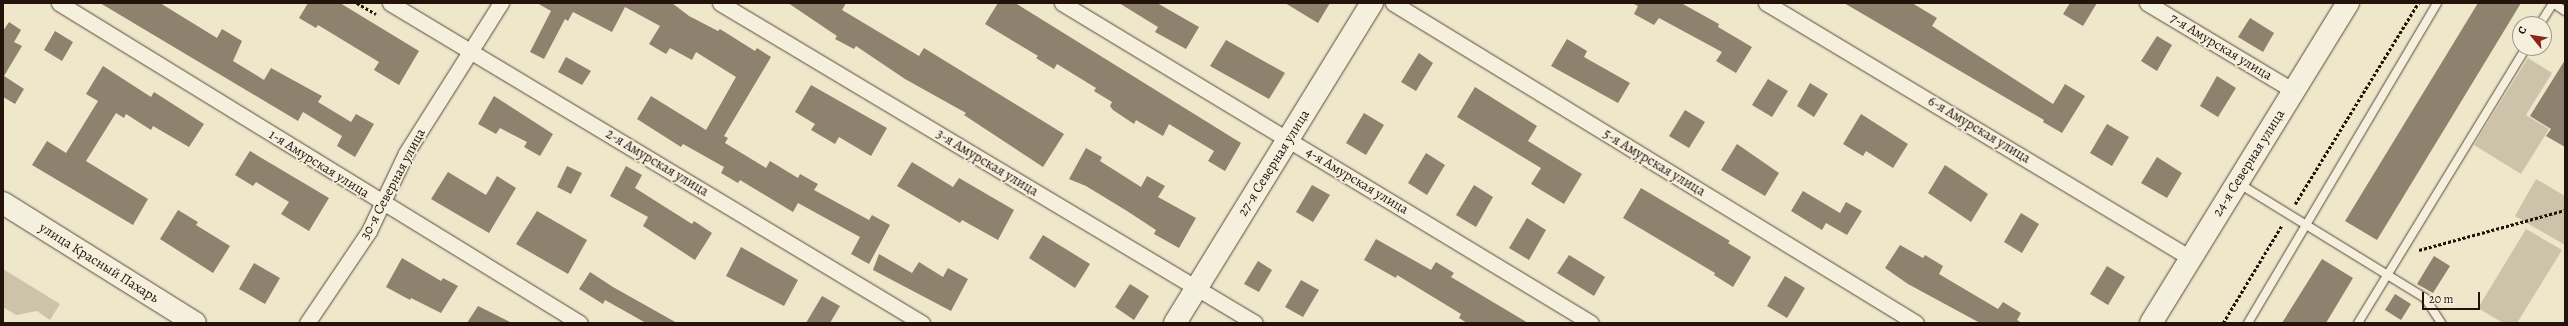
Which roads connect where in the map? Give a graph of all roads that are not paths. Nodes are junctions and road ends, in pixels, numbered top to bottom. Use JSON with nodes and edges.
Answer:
{"nodes":[{"id":1,"x":59,"y":3,"type":"edge"},
{"id":2,"x":390,"y":3,"type":"edge"},
{"id":3,"x":501,"y":3,"type":"edge"},
{"id":4,"x":720,"y":3,"type":"edge"},
{"id":5,"x":1062,"y":3,"type":"edge"},
{"id":6,"x":1372,"y":3,"type":"edge"},
{"id":7,"x":1393,"y":3,"type":"edge"},
{"id":8,"x":1766,"y":3,"type":"edge"},
{"id":9,"x":2147,"y":3,"type":"edge"},
{"id":10,"x":2348,"y":3,"type":"edge"},
{"id":11,"x":2437,"y":3,"type":"edge"},
{"id":12,"x":2553,"y":3,"type":"edge"},
{"id":13,"x":2565,"y":11,"type":"edge"},
{"id":14,"x":2545,"y":16,"type":"edge"},
{"id":15,"x":471,"y":51,"type":"junction"},
{"id":16,"x":2521,"y":56,"type":"edge"},
{"id":17,"x":2294,"y":91,"type":"junction"},
{"id":18,"x":1288,"y":139,"type":"junction"},
{"id":19,"x":2237,"y":183,"type":"junction"},
{"id":20,"x":3,"y":203,"type":"edge"},
{"id":21,"x":384,"y":204,"type":"junction"},
{"id":22,"x":2306,"y":226,"type":"junction"},
{"id":23,"x":2191,"y":258,"type":"junction"},
{"id":24,"x":2388,"y":274,"type":"junction"},
{"id":25,"x":1197,"y":288,"type":"junction"},
{"id":26,"x":195,"y":323,"type":"edge"},
{"id":27,"x":308,"y":323,"type":"edge"},
{"id":28,"x":580,"y":323,"type":"edge"},
{"id":29,"x":922,"y":323,"type":"edge"},
{"id":30,"x":1175,"y":323,"type":"edge"},
{"id":31,"x":1255,"y":323,"type":"edge"},
{"id":32,"x":1591,"y":323,"type":"edge"},
{"id":33,"x":1916,"y":323,"type":"edge"},
{"id":34,"x":2151,"y":323,"type":"edge"},
{"id":35,"x":2248,"y":323,"type":"edge"},
{"id":36,"x":2358,"y":323,"type":"edge"},
{"id":37,"x":2441,"y":323,"type":"edge"}],
"edges":[{"from":1,"to":21,"type":"street","name":"1-я Амурская улица"},
{"from":2,"to":15,"type":"street","name":"2-я Амурская улица"},
{"from":3,"to":15,"type":"street","name":"30-я Северная улица"},
{"from":4,"to":25,"type":"street","name":"3-я Амурская улица"},
{"from":5,"to":18,"type":"street","name":"4-я Амурская улица"},
{"from":6,"to":18,"type":"street","name":"27-я Северная улица"},
{"from":7,"to":33,"type":"street","name":"5-я Амурская улица"},
{"from":8,"to":23,"type":"street","name":"6-я Амурская улица"},
{"from":9,"to":17,"type":"street","name":"7-я Амурская улица"},
{"from":10,"to":17,"type":"street","name":"24-я Северная улица"},
{"from":11,"to":22,"type":"lane"},
{"from":12,"to":13,"type":"lane"},
{"from":12,"to":14,"type":"lane"},
{"from":15,"to":21,"type":"street","name":"30-я Северная улица"},
{"from":15,"to":29,"type":"street","name":"2-я Амурская улица"},
{"from":16,"to":24,"type":"lane"},
{"from":17,"to":19,"type":"street","name":"24-я Северная улица"},
{"from":18,"to":25,"type":"street","name":"27-я Северная улица"},
{"from":18,"to":32,"type":"street","name":"4-я Амурская улица"},
{"from":19,"to":22,"type":"lane"},
{"from":19,"to":23,"type":"street","name":"24-я Северная улица"},
{"from":20,"to":26,"type":"street","name":"улица Красный Пахарь"},
{"from":21,"to":27,"type":"street","name":"30-я Северная улица"},
{"from":21,"to":28,"type":"street","name":"1-я Амурская улица"},
{"from":22,"to":24,"type":"lane"},
{"from":22,"to":35,"type":"lane"},
{"from":23,"to":34,"type":"street","name":"24-я Северная улица"},
{"from":24,"to":36,"type":"lane"},
{"from":24,"to":37,"type":"lane"},
{"from":25,"to":30,"type":"street","name":"27-я Северная улица"},
{"from":25,"to":31,"type":"street","name":"3-я Амурская улица"}]}
